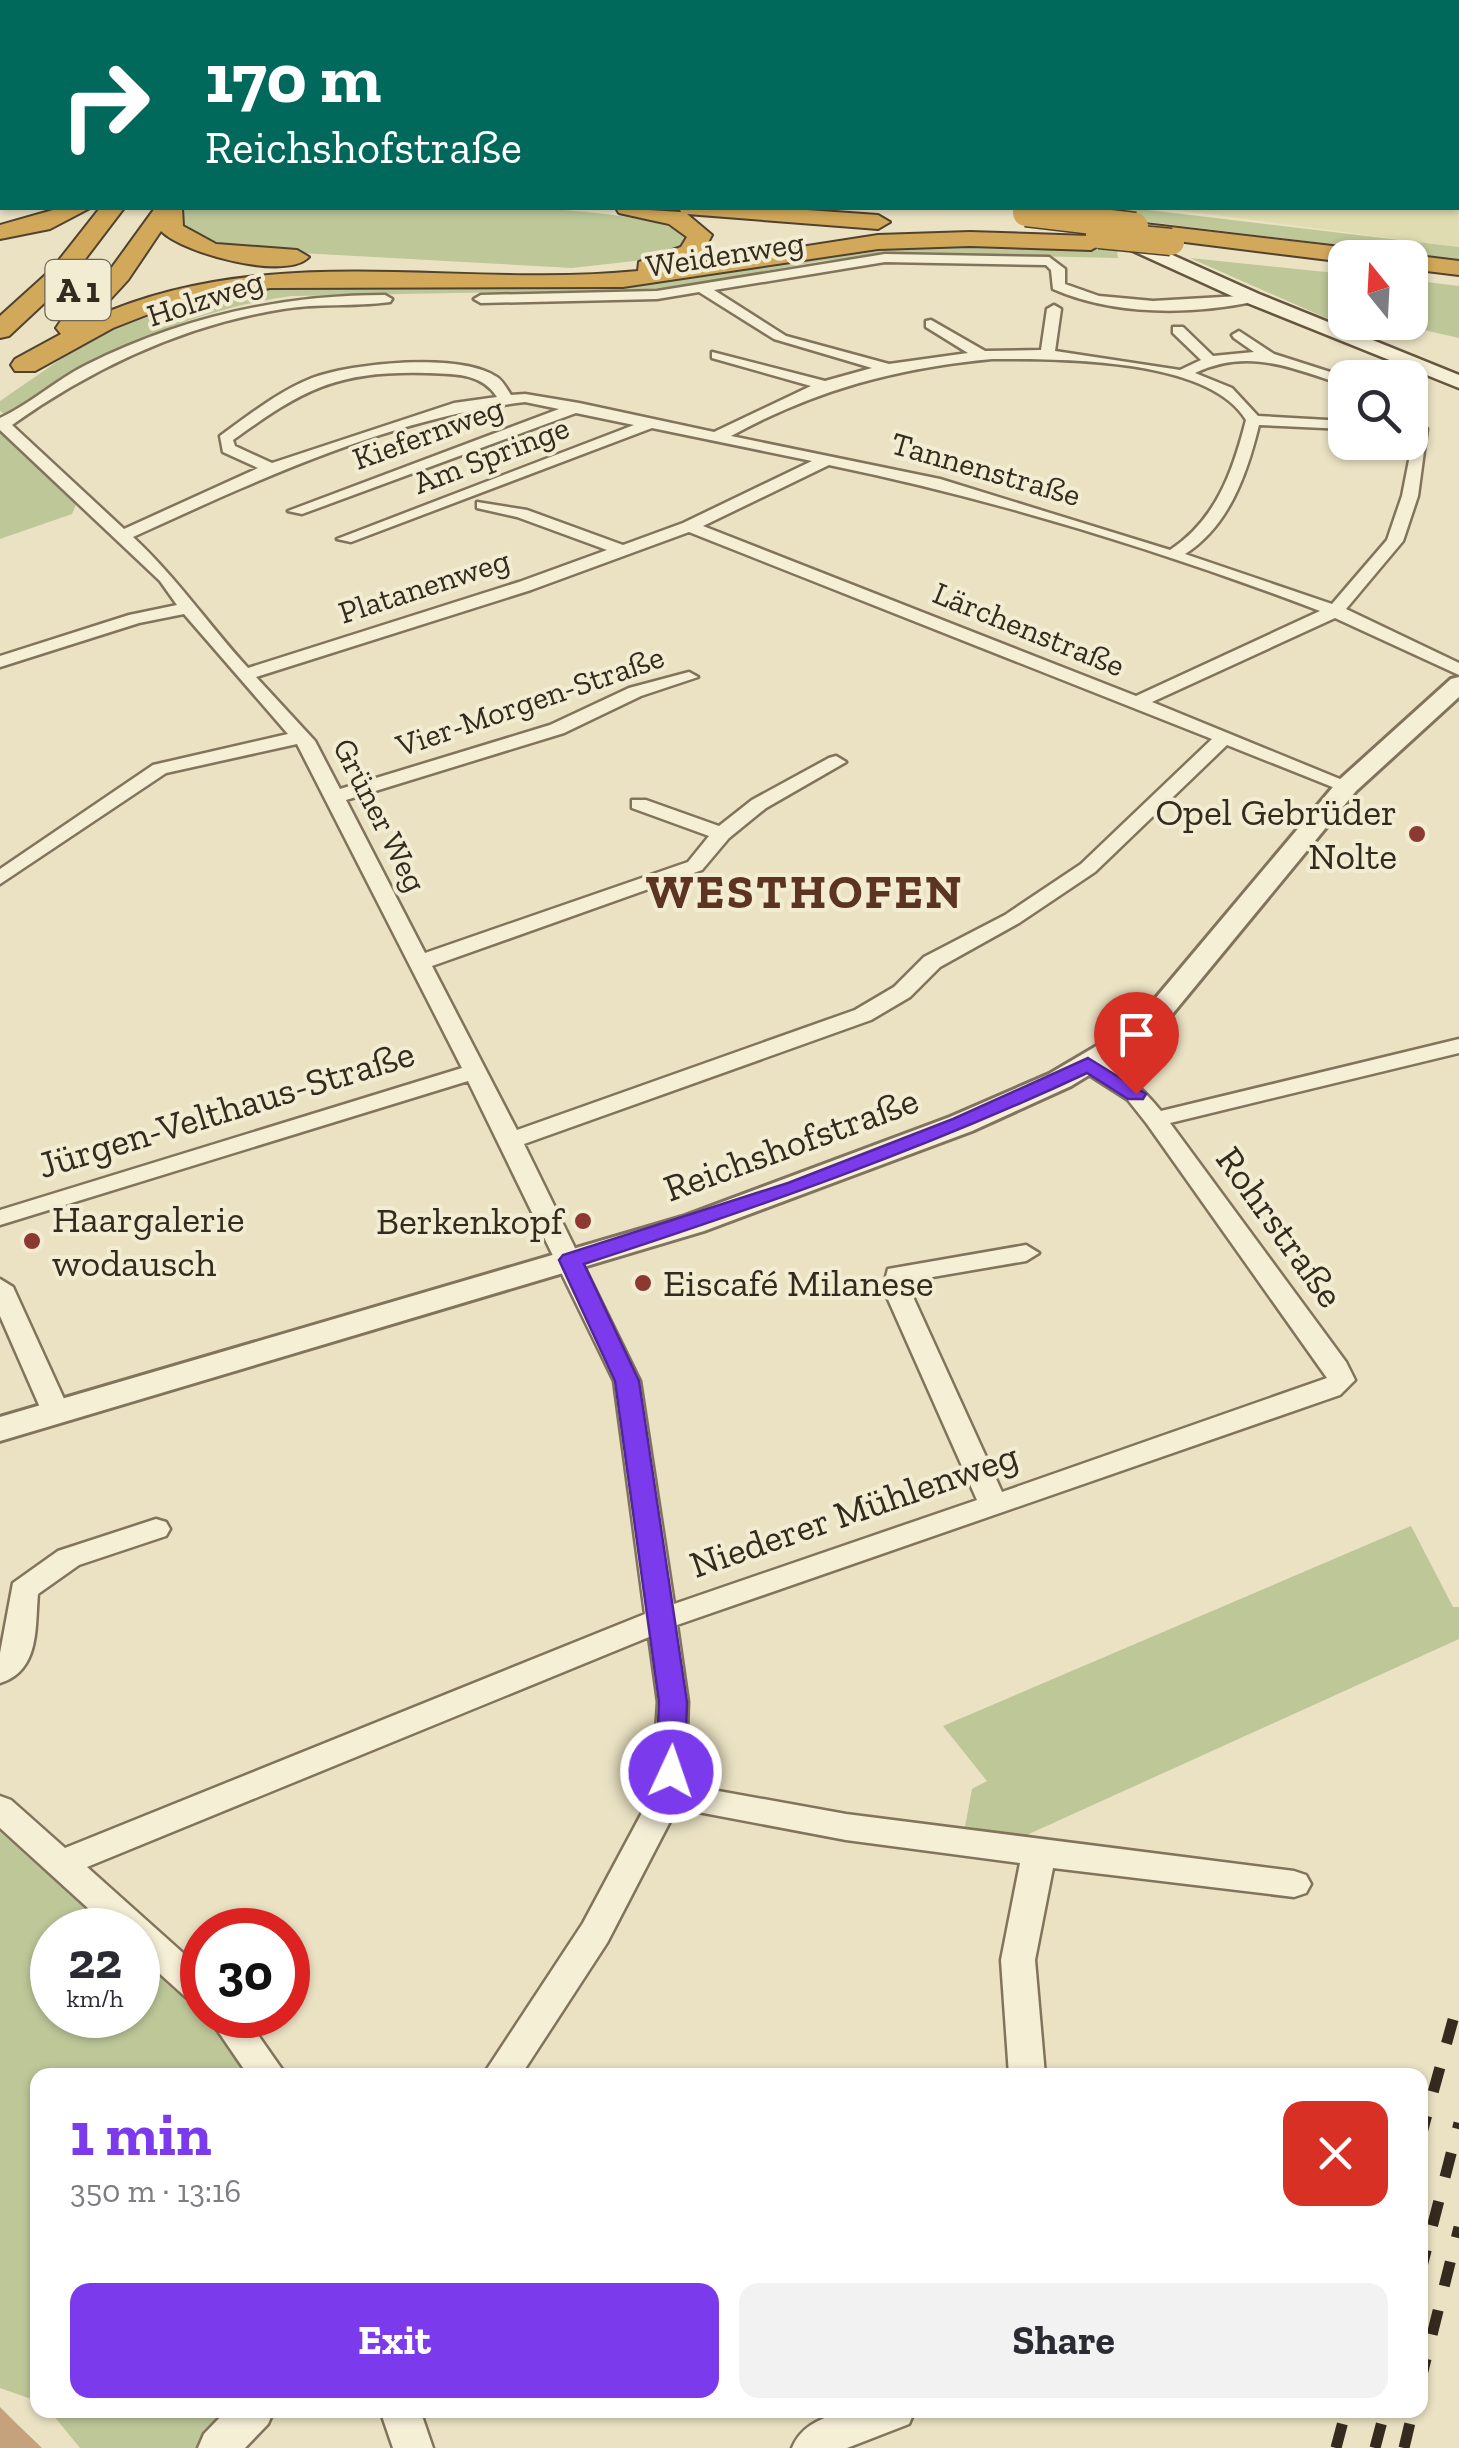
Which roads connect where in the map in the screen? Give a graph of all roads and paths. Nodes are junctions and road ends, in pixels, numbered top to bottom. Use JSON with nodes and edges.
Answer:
{"nodes":[{"id":1,"x":74,"y":210,"type":"edge"},
{"id":2,"x":87,"y":210,"type":"edge"},
{"id":3,"x":110,"y":210,"type":"edge"},
{"id":4,"x":141,"y":210,"type":"edge"},
{"id":5,"x":166,"y":210,"type":"edge"},
{"id":6,"x":168,"y":210,"type":"edge"},
{"id":7,"x":637,"y":210,"type":"edge"},
{"id":8,"x":713,"y":210,"type":"edge"},
{"id":9,"x":812,"y":210,"type":"edge"},
{"id":10,"x":1032,"y":213,"type":"edge"},
{"id":11,"x":972,"y":214,"type":"dead end"},
{"id":12,"x":0,"y":232,"type":"edge"},
{"id":13,"x":1091,"y":243,"type":"junction"},
{"id":14,"x":1200,"y":245,"type":"junction"},
{"id":15,"x":1328,"y":255,"type":"edge"},
{"id":16,"x":1328,"y":263,"type":"edge"},
{"id":17,"x":1328,"y":263,"type":"edge"},
{"id":18,"x":1428,"y":264,"type":"edge"},
{"id":19,"x":1459,"y":268,"type":"edge"},
{"id":20,"x":1428,"y":273,"type":"edge"},
{"id":21,"x":1459,"y":276,"type":"edge"},
{"id":22,"x":702,"y":288,"type":"junction"},
{"id":23,"x":1252,"y":298,"type":"junction"},
{"id":24,"x":385,"y":299,"type":"dead end"},
{"id":25,"x":481,"y":299,"type":"dead end"},
{"id":26,"x":0,"y":303,"type":"edge"},
{"id":27,"x":1054,"y":308,"type":"dead end"},
{"id":28,"x":931,"y":324,"type":"dead end"},
{"id":29,"x":0,"y":330,"type":"edge"},
{"id":30,"x":1178,"y":330,"type":"dead end"},
{"id":31,"x":1239,"y":336,"type":"dead end"},
{"id":32,"x":1048,"y":354,"type":"junction"},
{"id":33,"x":982,"y":355,"type":"junction"},
{"id":34,"x":717,"y":356,"type":"dead end"},
{"id":35,"x":1269,"y":356,"type":"junction"},
{"id":36,"x":1209,"y":360,"type":"junction"},
{"id":37,"x":10,"y":368,"type":"edge"},
{"id":38,"x":891,"y":370,"type":"junction"},
{"id":39,"x":1182,"y":374,"type":"junction"},
{"id":40,"x":1328,"y":374,"type":"edge"},
{"id":41,"x":1459,"y":382,"type":"edge"},
{"id":42,"x":825,"y":386,"type":"junction"},
{"id":43,"x":506,"y":398,"type":"junction"},
{"id":44,"x":579,"y":407,"type":"junction"},
{"id":45,"x":1253,"y":420,"type":"junction"},
{"id":46,"x":655,"y":422,"type":"junction"},
{"id":47,"x":1,"y":423,"type":"edge"},
{"id":48,"x":1328,"y":424,"type":"edge"},
{"id":49,"x":720,"y":436,"type":"junction"},
{"id":50,"x":828,"y":459,"type":"junction"},
{"id":51,"x":1417,"y":460,"type":"edge"},
{"id":52,"x":271,"y":468,"type":"junction"},
{"id":53,"x":482,"y":505,"type":"dead end"},
{"id":54,"x":296,"y":511,"type":"dead end"},
{"id":55,"x":689,"y":526,"type":"junction"},
{"id":56,"x":124,"y":536,"type":"junction"},
{"id":57,"x":346,"y":539,"type":"dead end"},
{"id":58,"x":622,"y":550,"type":"junction"},
{"id":59,"x":1174,"y":554,"type":"junction"},
{"id":60,"x":190,"y":608,"type":"junction"},
{"id":61,"x":1334,"y":611,"type":"junction"},
{"id":62,"x":6,"y":656,"type":"edge"},
{"id":63,"x":1459,"y":670,"type":"edge"},
{"id":64,"x":243,"y":675,"type":"junction"},
{"id":65,"x":690,"y":677,"type":"dead end"},
{"id":66,"x":1459,"y":684,"type":"edge"},
{"id":67,"x":1136,"y":703,"type":"junction"},
{"id":68,"x":302,"y":737,"type":"junction"},
{"id":69,"x":1223,"y":739,"type":"junction"},
{"id":70,"x":836,"y":762,"type":"dead end"},
{"id":71,"x":1347,"y":786,"type":"junction"},
{"id":72,"x":332,"y":796,"type":"junction"},
{"id":73,"x":638,"y":804,"type":"dead end"},
{"id":74,"x":722,"y":834,"type":"junction"},
{"id":75,"x":0,"y":878,"type":"edge"},
{"id":76,"x":418,"y":962,"type":"junction"},
{"id":77,"x":1459,"y":1046,"type":"edge"},
{"id":78,"x":1088,"y":1064,"type":"junction"},
{"id":79,"x":474,"y":1072,"type":"junction"},
{"id":80,"x":1155,"y":1119,"type":"junction"},
{"id":81,"x":510,"y":1141,"type":"junction"},
{"id":82,"x":0,"y":1218,"type":"edge"},
{"id":83,"x":1026,"y":1253,"type":"dead end"},
{"id":84,"x":571,"y":1260,"type":"junction"},
{"id":85,"x":0,"y":1288,"type":"edge"},
{"id":86,"x":1342,"y":1380,"type":"joint"},
{"id":87,"x":56,"y":1412,"type":"junction"},
{"id":88,"x":0,"y":1429,"type":"edge"},
{"id":89,"x":993,"y":1504,"type":"junction"},
{"id":90,"x":156,"y":1529,"type":"dead end"},
{"id":91,"x":662,"y":1619,"type":"junction"},
{"id":92,"x":0,"y":1672,"type":"edge"},
{"id":93,"x":668,"y":1794,"type":"junction"},
{"id":94,"x":0,"y":1809,"type":"edge"},
{"id":95,"x":1039,"y":1853,"type":"junction"},
{"id":96,"x":63,"y":1863,"type":"junction"},
{"id":97,"x":1294,"y":1884,"type":"dead end"},
{"id":98,"x":180,"y":1971,"type":"edge"},
{"id":99,"x":241,"y":2038,"type":"edge"},
{"id":100,"x":263,"y":2068,"type":"edge"},
{"id":101,"x":507,"y":2068,"type":"edge"},
{"id":102,"x":1026,"y":2068,"type":"edge"},
{"id":103,"x":246,"y":2418,"type":"edge"},
{"id":104,"x":403,"y":2418,"type":"edge"},
{"id":105,"x":875,"y":2418,"type":"edge"},
{"id":106,"x":218,"y":2448,"type":"edge"},
{"id":107,"x":414,"y":2448,"type":"edge"},
{"id":108,"x":812,"y":2448,"type":"edge"}],
"edges":[{"from":1,"to":12,"type":"highway"},
{"from":2,"to":26,"type":"highway"},
{"from":3,"to":29,"type":"highway","number":"A 1"},
{"from":4,"to":37,"type":"highway","number":"A 1"},
{"from":5,"to":37,"type":"highway"},
{"from":6,"to":7,"type":"highway"},
{"from":8,"to":13,"type":"highway"},
{"from":9,"to":16,"type":"highway","bridge":true},
{"from":10,"to":11,"type":"highway"},
{"from":10,"to":14,"type":"highway","bridge":true},
{"from":10,"to":23,"type":"main road"},
{"from":13,"to":14,"type":"highway"},
{"from":13,"to":37,"type":"highway"},
{"from":14,"to":15,"type":"highway"},
{"from":14,"to":17,"type":"highway"},
{"from":18,"to":19,"type":"highway"},
{"from":20,"to":21,"type":"highway"},
{"from":22,"to":23,"type":"street","name":"Weidenweg"},
{"from":22,"to":25,"type":"street","name":"Weidenweg"},
{"from":22,"to":38,"type":"street"},
{"from":23,"to":41,"type":"main road"},
{"from":24,"to":47,"type":"street","name":"Holzweg"},
{"from":27,"to":32,"type":"street"},
{"from":28,"to":33,"type":"street"},
{"from":30,"to":36,"type":"street"},
{"from":31,"to":35,"type":"street"},
{"from":32,"to":33,"type":"street"},
{"from":32,"to":39,"type":"street"},
{"from":33,"to":38,"type":"street"},
{"from":34,"to":42,"type":"street"},
{"from":35,"to":36,"type":"street"},
{"from":35,"to":40,"type":"street"},
{"from":36,"to":39,"type":"street"},
{"from":38,"to":42,"type":"street"},
{"from":39,"to":45,"type":"street"},
{"from":42,"to":49,"type":"street"},
{"from":43,"to":44,"type":"street","name":"Tannenstraße"},
{"from":43,"to":52,"type":"street","name":"Tannenstraße"},
{"from":43,"to":52,"type":"street"},
{"from":44,"to":46,"type":"street","name":"Tannenstraße"},
{"from":44,"to":54,"type":"street","name":"Kiefernweg"},
{"from":45,"to":48,"type":"street"},
{"from":45,"to":59,"type":"street"},
{"from":46,"to":49,"type":"street","name":"Tannenstraße"},
{"from":46,"to":57,"type":"street","name":"Am Springe"},
{"from":47,"to":56,"type":"street","name":"Grüner Weg"},
{"from":49,"to":50,"type":"street","name":"Tannenstraße"},
{"from":50,"to":55,"type":"street","name":"Platanenweg"},
{"from":50,"to":59,"type":"street","name":"Tannenstraße"},
{"from":51,"to":61,"type":"street"},
{"from":52,"to":56,"type":"street","name":"Tannenstraße"},
{"from":53,"to":58,"type":"street","name":"Platanenweg"},
{"from":55,"to":58,"type":"street","name":"Platanenweg"},
{"from":55,"to":67,"type":"street","name":"Lärchenstraße"},
{"from":56,"to":60,"type":"street","name":"Grüner Weg"},
{"from":58,"to":64,"type":"street","name":"Platanenweg"},
{"from":59,"to":61,"type":"street","name":"Tannenstraße"},
{"from":60,"to":62,"type":"street"},
{"from":60,"to":64,"type":"street","name":"Grüner Weg"},
{"from":61,"to":63,"type":"street","name":"Tannenstraße"},
{"from":61,"to":67,"type":"street"},
{"from":64,"to":68,"type":"street","name":"Grüner Weg"},
{"from":65,"to":72,"type":"street","name":"Vier-Morgen-Straße"},
{"from":66,"to":71,"type":"street","name":"Reichshofstraße"},
{"from":67,"to":69,"type":"street","name":"Lärchenstraße"},
{"from":68,"to":72,"type":"street","name":"Grüner Weg"},
{"from":68,"to":75,"type":"street"},
{"from":69,"to":71,"type":"street","name":"Lärchenstraße"},
{"from":69,"to":81,"type":"street"},
{"from":70,"to":74,"type":"street"},
{"from":71,"to":78,"type":"street","name":"Reichshofstraße"},
{"from":72,"to":76,"type":"street","name":"Grüner Weg"},
{"from":73,"to":74,"type":"street"},
{"from":74,"to":76,"type":"street"},
{"from":76,"to":79,"type":"street","name":"Grüner Weg"},
{"from":77,"to":80,"type":"street"},
{"from":78,"to":80,"type":"street","name":"Rohrstraße"},
{"from":78,"to":84,"type":"street","name":"Reichshofstraße"},
{"from":79,"to":81,"type":"street","name":"Grüner Weg"},
{"from":79,"to":82,"type":"street","name":"Jürgen-Velthaus-Straße"},
{"from":80,"to":86,"type":"street","name":"Rohrstraße"},
{"from":81,"to":84,"type":"street","name":"Grüner Weg"},
{"from":83,"to":89,"type":"street"},
{"from":84,"to":87,"type":"street","name":"Reichshofstraße"},
{"from":84,"to":91,"type":"street","name":"Grüner Weg"},
{"from":85,"to":87,"type":"street"},
{"from":86,"to":89,"type":"street","name":"Niederer Mühlenweg"},
{"from":87,"to":88,"type":"street","name":"Reichshofstraße"},
{"from":89,"to":91,"type":"street","name":"Niederer Mühlenweg"},
{"from":90,"to":92,"type":"street"},
{"from":91,"to":93,"type":"street","name":"Grüner Weg"},
{"from":91,"to":96,"type":"street","name":"Niederer Mühlenweg"},
{"from":93,"to":95,"type":"street"},
{"from":93,"to":101,"type":"street"},
{"from":94,"to":96,"type":"street"},
{"from":95,"to":97,"type":"street"},
{"from":95,"to":102,"type":"street"},
{"from":96,"to":98,"type":"street"},
{"from":99,"to":100,"type":"street"},
{"from":103,"to":106,"type":"street"},
{"from":104,"to":107,"type":"street"},
{"from":105,"to":108,"type":"street"}]}
